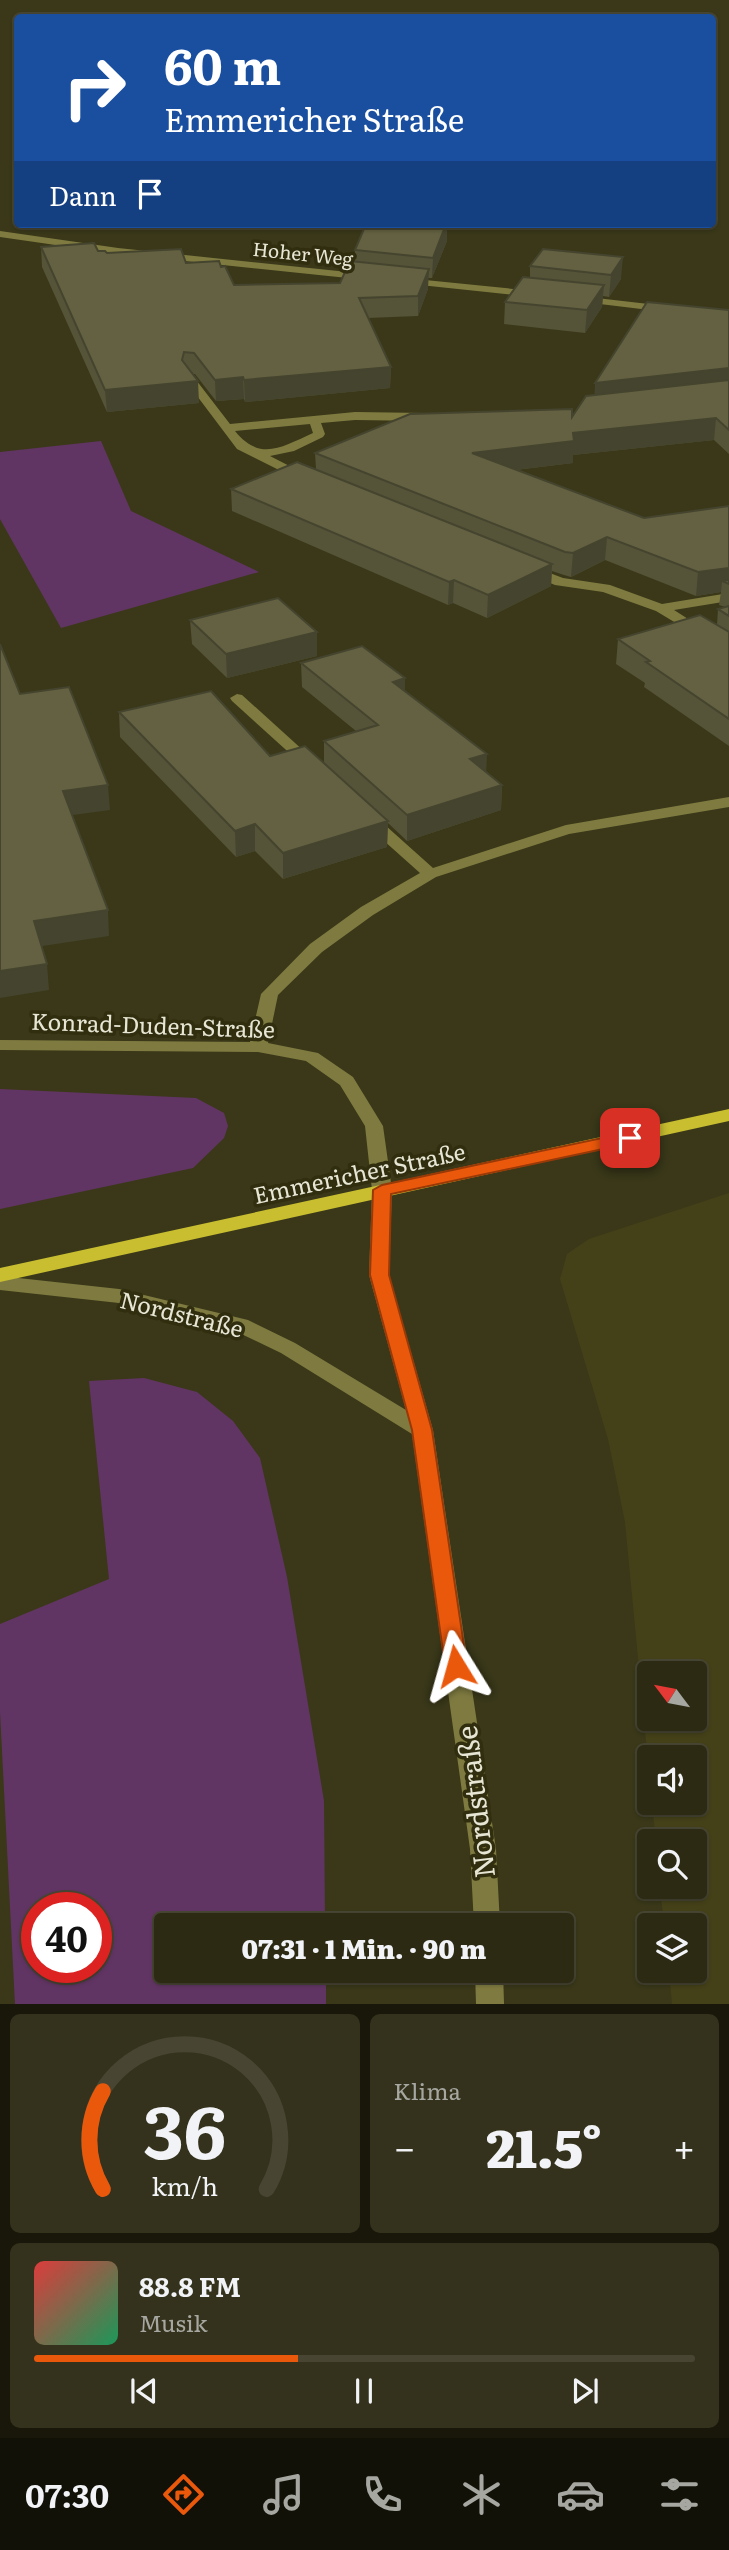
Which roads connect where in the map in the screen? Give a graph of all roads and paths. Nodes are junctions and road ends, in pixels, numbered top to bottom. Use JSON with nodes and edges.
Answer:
{"nodes":[{"id":1,"x":0,"y":234,"type":"edge"},
{"id":2,"x":381,"y":279,"type":"edge"},
{"id":3,"x":395,"y":280,"type":"edge"},
{"id":4,"x":542,"y":295,"type":"edge"},
{"id":5,"x":568,"y":298,"type":"edge"},
{"id":6,"x":676,"y":310,"type":"edge"},
{"id":7,"x":189,"y":378,"type":"edge"},
{"id":8,"x":442,"y":417,"type":"edge"},
{"id":9,"x":314,"y":420,"type":"junction"},
{"id":10,"x":227,"y":428,"type":"junction"},
{"id":11,"x":259,"y":456,"type":"junction"},
{"id":12,"x":317,"y":484,"type":"edge"},
{"id":13,"x":523,"y":567,"type":"edge"},
{"id":14,"x":729,"y":597,"type":"edge"},
{"id":15,"x":661,"y":608,"type":"junction"},
{"id":16,"x":729,"y":651,"type":"edge"},
{"id":17,"x":237,"y":698,"type":"dead end"},
{"id":18,"x":318,"y":772,"type":"edge"},
{"id":19,"x":729,"y":802,"type":"edge"},
{"id":20,"x":359,"y":809,"type":"edge"},
{"id":21,"x":430,"y":874,"type":"junction"},
{"id":22,"x":0,"y":1045,"type":"edge"},
{"id":23,"x":258,"y":1047,"type":"junction"},
{"id":24,"x":729,"y":1115,"type":"edge"},
{"id":25,"x":382,"y":1190,"type":"junction"},
{"id":26,"x":0,"y":1275,"type":"edge"},
{"id":27,"x":0,"y":1283,"type":"edge"},
{"id":28,"x":422,"y":1430,"type":"junction"},
{"id":29,"x":486,"y":1913,"type":"edge"},
{"id":30,"x":489,"y":1983,"type":"edge"},
{"id":31,"x":490,"y":2004,"type":"edge"}],
"edges":[{"from":1,"to":2,"type":"street","name":"Hoher Weg"},
{"from":3,"to":4,"type":"street"},
{"from":5,"to":6,"type":"street"},
{"from":7,"to":10,"type":"street"},
{"from":8,"to":9,"type":"street"},
{"from":9,"to":10,"type":"street"},
{"from":9,"to":11,"type":"street"},
{"from":10,"to":11,"type":"street"},
{"from":11,"to":12,"type":"street"},
{"from":13,"to":15,"type":"street"},
{"from":14,"to":15,"type":"street"},
{"from":15,"to":16,"type":"street"},
{"from":17,"to":18,"type":"street"},
{"from":19,"to":21,"type":"street"},
{"from":20,"to":21,"type":"street"},
{"from":21,"to":23,"type":"street"},
{"from":22,"to":23,"type":"street","name":"Konrad-Duden-Straße"},
{"from":23,"to":25,"type":"street","name":"Konrad-Duden-Straße"},
{"from":24,"to":25,"type":"main road","name":"Emmericher Straße"},
{"from":25,"to":26,"type":"main road","name":"Emmericher Straße"},
{"from":25,"to":28,"type":"street","name":"Nordstraße"},
{"from":27,"to":28,"type":"street","name":"Nordstraße"},
{"from":28,"to":29,"type":"street","name":"Nordstraße"},
{"from":30,"to":31,"type":"street"}]}
